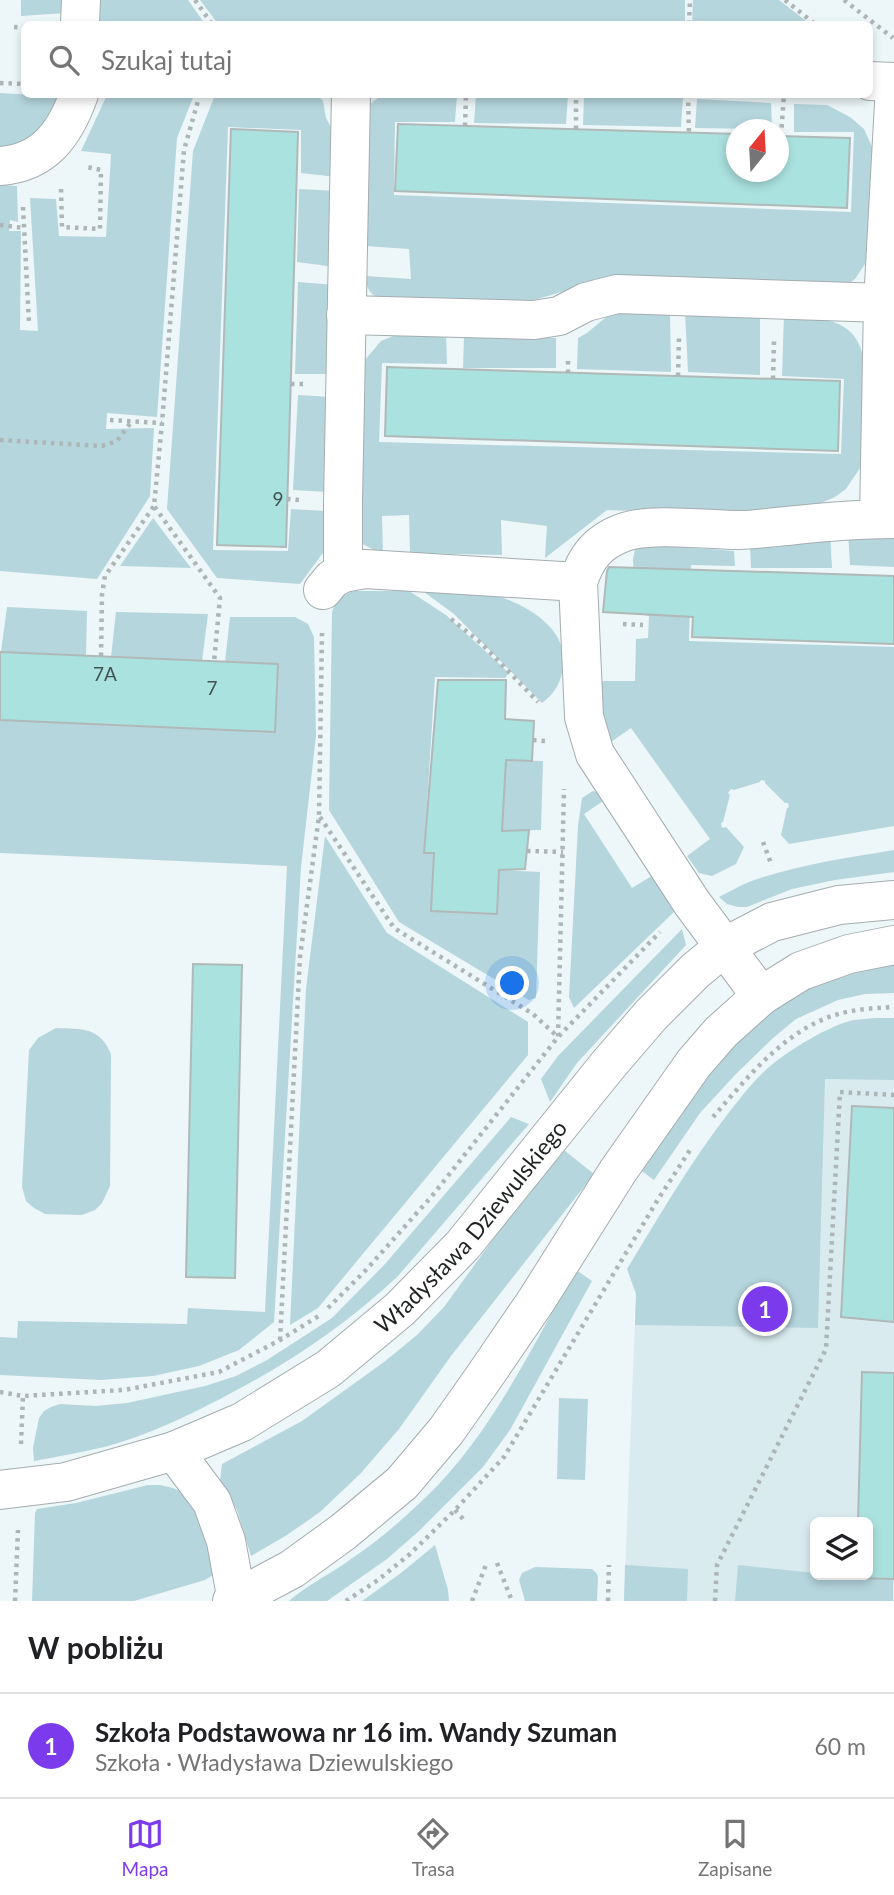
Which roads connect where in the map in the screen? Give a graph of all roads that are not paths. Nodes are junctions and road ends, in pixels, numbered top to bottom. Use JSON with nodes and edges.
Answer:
{"nodes":[{"id":1,"x":81,"y":0,"type":"edge"},
{"id":2,"x":80,"y":21,"type":"edge"},
{"id":3,"x":873,"y":81,"type":"edge"},
{"id":4,"x":894,"y":82,"type":"edge"},
{"id":5,"x":78,"y":98,"type":"edge"},
{"id":6,"x":351,"y":98,"type":"edge"},
{"id":7,"x":894,"y":103,"type":"edge"},
{"id":8,"x":32,"y":160,"type":"edge"},
{"id":9,"x":883,"y":303,"type":"junction"},
{"id":10,"x":346,"y":315,"type":"junction"},
{"id":11,"x":887,"y":519,"type":"edge"},
{"id":12,"x":578,"y":582,"type":"junction"},
{"id":13,"x":894,"y":900,"type":"edge"},
{"id":14,"x":894,"y":945,"type":"edge"},
{"id":15,"x":724,"y":947,"type":"junction"},
{"id":16,"x":761,"y":996,"type":"junction"},
{"id":17,"x":174,"y":1451,"type":"junction"},
{"id":18,"x":0,"y":1490,"type":"edge"},
{"id":19,"x":235,"y":1600,"type":"edge"}],
"edges":[{"from":1,"to":2,"type":"street"},
{"from":3,"to":4,"type":"street"},
{"from":5,"to":8,"type":"street"},
{"from":6,"to":10,"type":"street"},
{"from":7,"to":9,"type":"street"},
{"from":9,"to":10,"type":"street"},
{"from":9,"to":11,"type":"street"},
{"from":10,"to":12,"type":"street"},
{"from":11,"to":12,"type":"street"},
{"from":12,"to":15,"type":"street"},
{"from":13,"to":15,"type":"street","name":"Władysława Dziewulskiego"},
{"from":14,"to":16,"type":"street"},
{"from":15,"to":16,"type":"street"},
{"from":15,"to":17,"type":"street","name":"Władysława Dziewulskiego"},
{"from":16,"to":19,"type":"street"},
{"from":17,"to":18,"type":"street","name":"Władysława Dziewulskiego"},
{"from":17,"to":19,"type":"street"}]}
